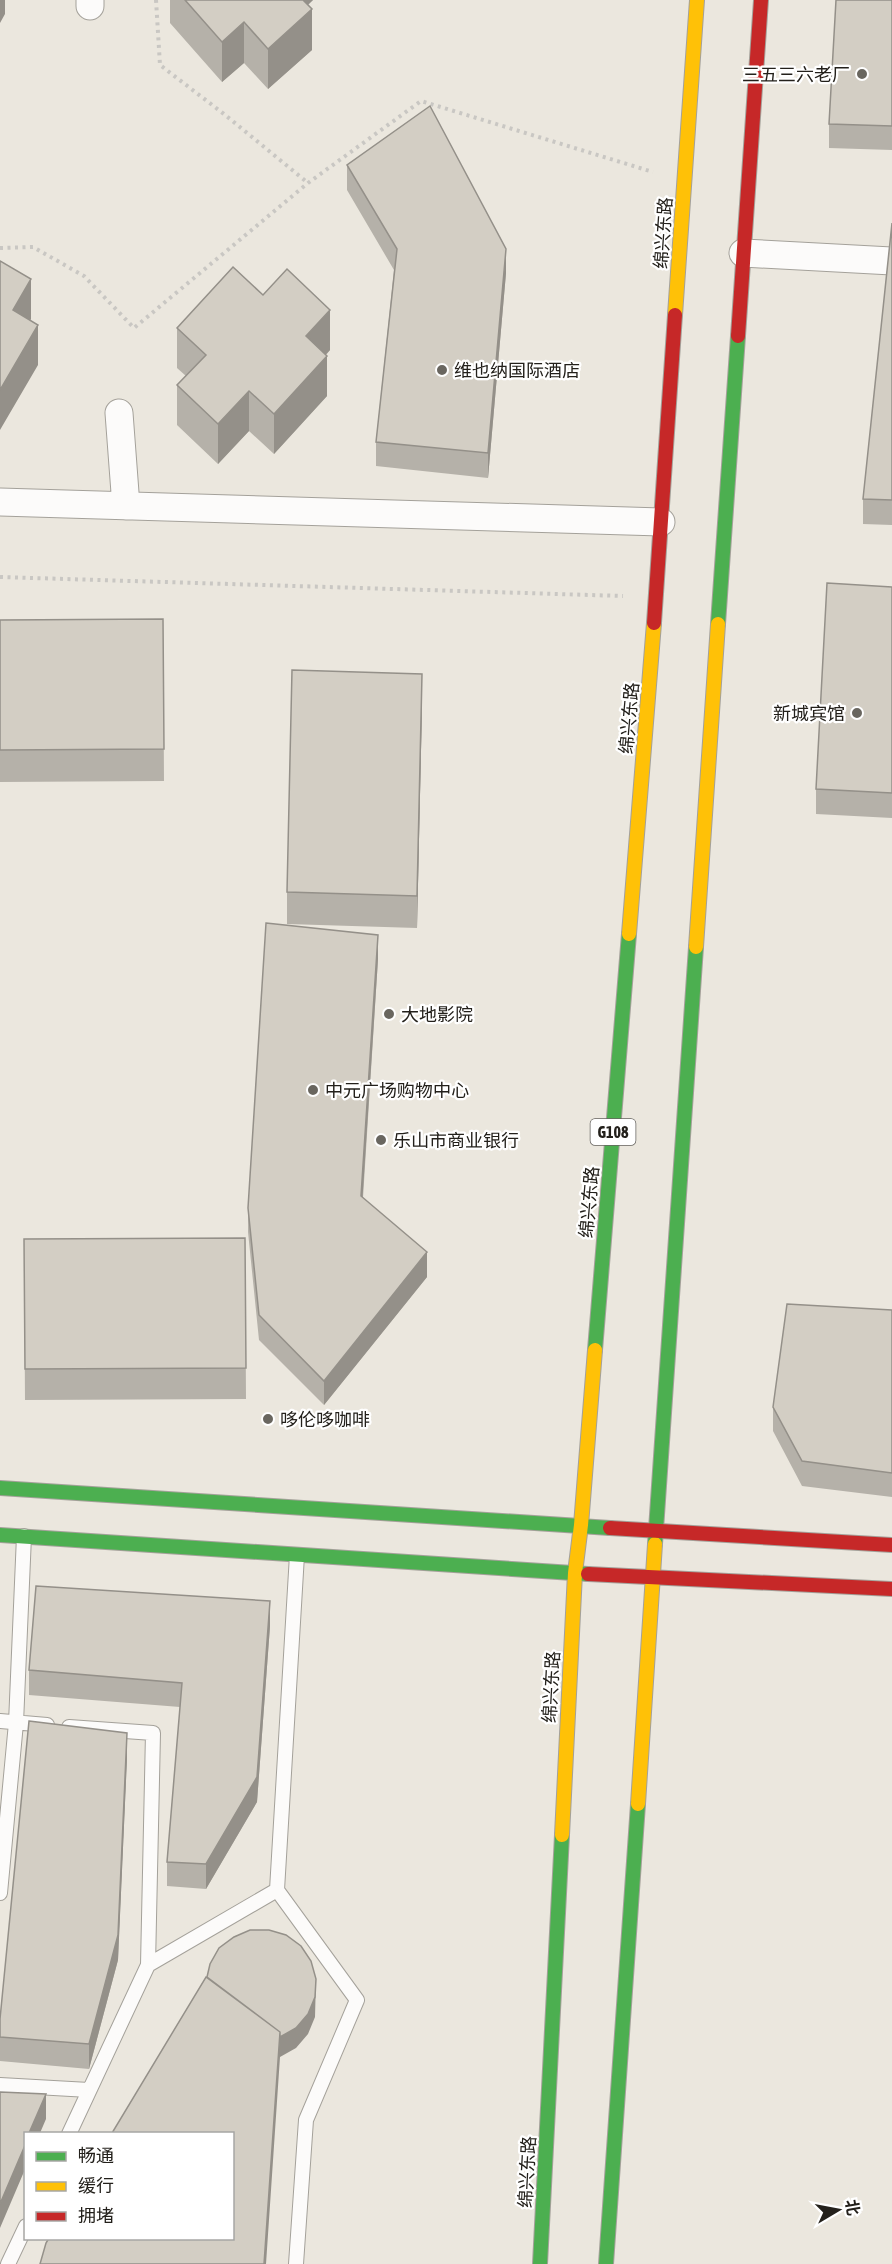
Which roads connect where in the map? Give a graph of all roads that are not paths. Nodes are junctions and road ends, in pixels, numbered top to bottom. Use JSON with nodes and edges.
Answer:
{"nodes":[{"id":1,"x":698,"y":0,"type":"edge"},
{"id":2,"x":761,"y":0,"type":"edge"},
{"id":3,"x":743,"y":253,"type":"junction"},
{"id":4,"x":892,"y":261,"type":"edge"},
{"id":5,"x":118,"y":413,"type":"dead end"},
{"id":6,"x":0,"y":502,"type":"edge"},
{"id":7,"x":126,"y":506,"type":"junction"},
{"id":8,"x":661,"y":522,"type":"junction"},
{"id":9,"x":0,"y":1488,"type":"edge"},
{"id":10,"x":581,"y":1525,"type":"junction"},
{"id":11,"x":655,"y":1532,"type":"junction"},
{"id":12,"x":0,"y":1535,"type":"edge"},
{"id":13,"x":24,"y":1536,"type":"junction"},
{"id":14,"x":892,"y":1545,"type":"edge"},
{"id":15,"x":297,"y":1555,"type":"junction"},
{"id":16,"x":575,"y":1573,"type":"junction"},
{"id":17,"x":652,"y":1576,"type":"junction"},
{"id":18,"x":892,"y":1589,"type":"edge"},
{"id":19,"x":0,"y":1721,"type":"edge"},
{"id":20,"x":16,"y":1723,"type":"junction"},
{"id":21,"x":278,"y":1890,"type":"junction"},
{"id":22,"x":0,"y":1893,"type":"edge"},
{"id":23,"x":148,"y":1965,"type":"junction"},
{"id":24,"x":0,"y":2085,"type":"edge"},
{"id":25,"x":89,"y":2090,"type":"junction"},
{"id":26,"x":69,"y":2132,"type":"edge"},
{"id":27,"x":24,"y":2230,"type":"edge"},
{"id":28,"x":8,"y":2264,"type":"edge"},
{"id":29,"x":296,"y":2264,"type":"edge"},
{"id":30,"x":540,"y":2264,"type":"edge"},
{"id":31,"x":606,"y":2264,"type":"edge"}],
"edges":[{"from":1,"to":8,"type":"main road","name":"绵兴东路","number":"G108"},
{"from":2,"to":3,"type":"main road"},
{"from":3,"to":4,"type":"street"},
{"from":3,"to":11,"type":"main road"},
{"from":5,"to":7,"type":"street"},
{"from":6,"to":7,"type":"street"},
{"from":7,"to":8,"type":"street"},
{"from":8,"to":10,"type":"main road","name":"绵兴东路","number":"G108"},
{"from":9,"to":10,"type":"main road"},
{"from":10,"to":11,"type":"main road"},
{"from":10,"to":16,"type":"main road","name":"绵兴东路","number":"G108"},
{"from":11,"to":14,"type":"main road"},
{"from":11,"to":17,"type":"main road"},
{"from":12,"to":13,"type":"main road"},
{"from":13,"to":15,"type":"main road"},
{"from":13,"to":20,"type":"lane"},
{"from":15,"to":16,"type":"main road"},
{"from":15,"to":21,"type":"lane"},
{"from":16,"to":17,"type":"main road"},
{"from":16,"to":30,"type":"main road","name":"绵兴东路","number":"G108"},
{"from":17,"to":18,"type":"main road"},
{"from":17,"to":31,"type":"main road"},
{"from":19,"to":20,"type":"lane"},
{"from":20,"to":22,"type":"lane"},
{"from":20,"to":23,"type":"lane"},
{"from":21,"to":23,"type":"lane"},
{"from":21,"to":29,"type":"lane"},
{"from":23,"to":25,"type":"lane"},
{"from":24,"to":25,"type":"lane"},
{"from":25,"to":26,"type":"lane"},
{"from":27,"to":28,"type":"lane"}]}
